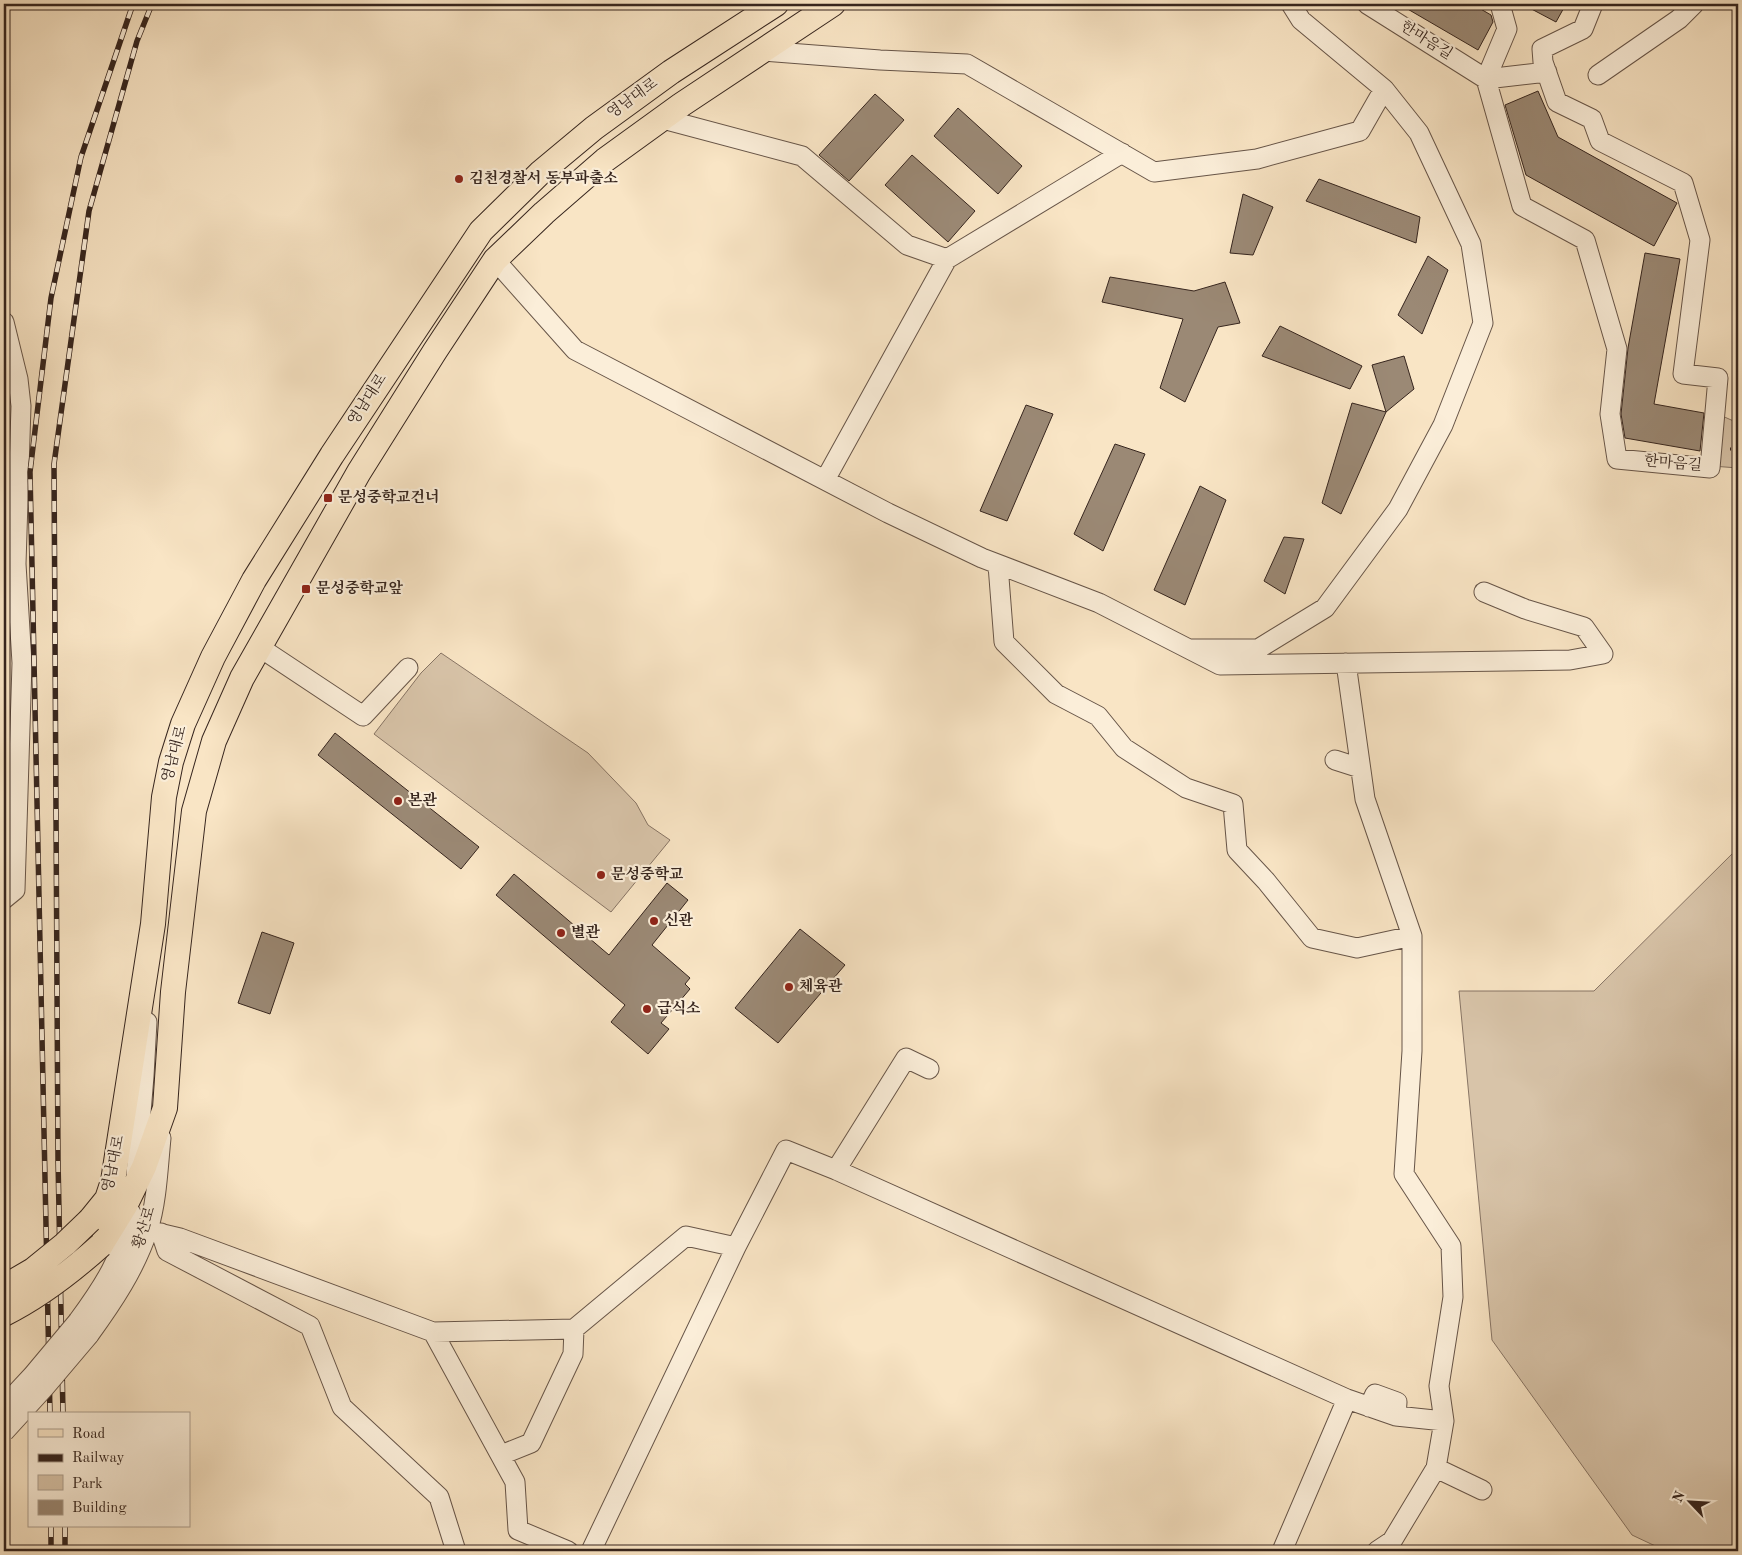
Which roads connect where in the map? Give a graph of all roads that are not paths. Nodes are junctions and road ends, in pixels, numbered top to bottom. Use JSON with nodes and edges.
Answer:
{"nodes":[{"id":1,"x":776,"y":4,"type":"edge"},
{"id":2,"x":833,"y":4,"type":"edge"},
{"id":3,"x":1291,"y":4,"type":"edge"},
{"id":4,"x":1367,"y":4,"type":"edge"},
{"id":5,"x":1500,"y":4,"type":"edge"},
{"id":6,"x":1594,"y":4,"type":"edge"},
{"id":7,"x":1694,"y":4,"type":"edge"},
{"id":8,"x":762,"y":51,"type":"junction"},
{"id":9,"x":1547,"y":72,"type":"junction"},
{"id":10,"x":1598,"y":75,"type":"dead end"},
{"id":11,"x":1486,"y":79,"type":"junction"},
{"id":12,"x":1384,"y":89,"type":"junction"},
{"id":13,"x":663,"y":119,"type":"junction"},
{"id":14,"x":1122,"y":153,"type":"junction"},
{"id":15,"x":947,"y":258,"type":"junction"},
{"id":16,"x":495,"y":260,"type":"junction"},
{"id":17,"x":4,"y":322,"type":"edge"},
{"id":18,"x":825,"y":480,"type":"junction"},
{"id":19,"x":998,"y":564,"type":"junction"},
{"id":20,"x":1484,"y":592,"type":"dead end"},
{"id":21,"x":259,"y":647,"type":"junction"},
{"id":22,"x":1188,"y":649,"type":"junction"},
{"id":23,"x":1346,"y":663,"type":"junction"},
{"id":24,"x":408,"y":668,"type":"dead end"},
{"id":25,"x":1334,"y":760,"type":"dead end"},
{"id":26,"x":1360,"y":768,"type":"junction"},
{"id":27,"x":4,"y":899,"type":"edge"},
{"id":28,"x":152,"y":924,"type":"junction"},
{"id":29,"x":1412,"y":936,"type":"junction"},
{"id":30,"x":1398,"y":964,"type":"dead end"},
{"id":31,"x":929,"y":1068,"type":"dead end"},
{"id":32,"x":165,"y":1108,"type":"junction"},
{"id":33,"x":836,"y":1170,"type":"junction"},
{"id":34,"x":135,"y":1186,"type":"junction"},
{"id":35,"x":129,"y":1226,"type":"junction"},
{"id":36,"x":154,"y":1232,"type":"junction"},
{"id":37,"x":736,"y":1246,"type":"junction"},
{"id":38,"x":4,"y":1287,"type":"edge"},
{"id":39,"x":4,"y":1314,"type":"edge"},
{"id":40,"x":84,"y":1328,"type":"junction"},
{"id":41,"x":574,"y":1329,"type":"junction"},
{"id":42,"x":433,"y":1332,"type":"junction"},
{"id":43,"x":1347,"y":1399,"type":"junction"},
{"id":44,"x":4,"y":1406,"type":"edge"},
{"id":45,"x":1444,"y":1421,"type":"junction"},
{"id":46,"x":4,"y":1432,"type":"edge"},
{"id":47,"x":501,"y":1455,"type":"junction"},
{"id":48,"x":1436,"y":1468,"type":"junction"},
{"id":49,"x":1482,"y":1490,"type":"dead end"},
{"id":50,"x":456,"y":1551,"type":"edge"},
{"id":51,"x":568,"y":1551,"type":"edge"},
{"id":52,"x":592,"y":1551,"type":"edge"},
{"id":53,"x":1282,"y":1551,"type":"edge"},
{"id":54,"x":1378,"y":1551,"type":"edge"}],
"edges":[{"from":1,"to":28,"type":"main road","name":"영남대로"},
{"from":2,"to":8,"type":"main road","name":"영남대로"},
{"from":3,"to":12,"type":"street"},
{"from":4,"to":11,"type":"street","name":"한마음길"},
{"from":5,"to":11,"type":"street"},
{"from":6,"to":9,"type":"street","name":"한마음길"},
{"from":7,"to":10,"type":"street"},
{"from":8,"to":13,"type":"main road","name":"영남대로"},
{"from":8,"to":14,"type":"street"},
{"from":9,"to":11,"type":"street"},
{"from":9,"to":11,"type":"street","name":"한마음길"},
{"from":12,"to":14,"type":"street"},
{"from":12,"to":22,"type":"street"},
{"from":13,"to":15,"type":"street"},
{"from":13,"to":16,"type":"main road","name":"영남대로"},
{"from":14,"to":15,"type":"street"},
{"from":15,"to":18,"type":"street"},
{"from":16,"to":18,"type":"street"},
{"from":16,"to":21,"type":"main road","name":"영남대로"},
{"from":17,"to":27,"type":"street"},
{"from":18,"to":19,"type":"street"},
{"from":19,"to":22,"type":"street"},
{"from":19,"to":29,"type":"street"},
{"from":20,"to":23,"type":"street"},
{"from":21,"to":24,"type":"street"},
{"from":21,"to":32,"type":"main road","name":"영남대로"},
{"from":22,"to":23,"type":"street"},
{"from":23,"to":26,"type":"street"},
{"from":25,"to":26,"type":"street"},
{"from":26,"to":29,"type":"street"},
{"from":28,"to":34,"type":"street","name":"영남대로"},
{"from":28,"to":38,"type":"main road","name":"영남대로","bridge":true},
{"from":29,"to":30,"type":"street"},
{"from":29,"to":45,"type":"street"},
{"from":31,"to":33,"type":"street"},
{"from":32,"to":34,"type":"main road","name":"영남대로"},
{"from":32,"to":36,"type":"street","name":"황산로"},
{"from":33,"to":37,"type":"street"},
{"from":33,"to":43,"type":"street"},
{"from":34,"to":35,"type":"street","name":"황산로"},
{"from":34,"to":39,"type":"main road","name":"영남대로","bridge":true},
{"from":35,"to":36,"type":"street"},
{"from":35,"to":40,"type":"street","name":"황산로"},
{"from":36,"to":40,"type":"street","name":"황산로"},
{"from":36,"to":42,"type":"street"},
{"from":36,"to":50,"type":"street"},
{"from":37,"to":41,"type":"street"},
{"from":37,"to":52,"type":"street"},
{"from":40,"to":44,"type":"street","bridge":true},
{"from":40,"to":46,"type":"street","bridge":true},
{"from":41,"to":42,"type":"street"},
{"from":41,"to":47,"type":"street"},
{"from":42,"to":47,"type":"street"},
{"from":43,"to":45,"type":"street"},
{"from":43,"to":53,"type":"street"},
{"from":45,"to":48,"type":"street"},
{"from":47,"to":51,"type":"street"},
{"from":48,"to":49,"type":"street"},
{"from":48,"to":54,"type":"street"}]}
